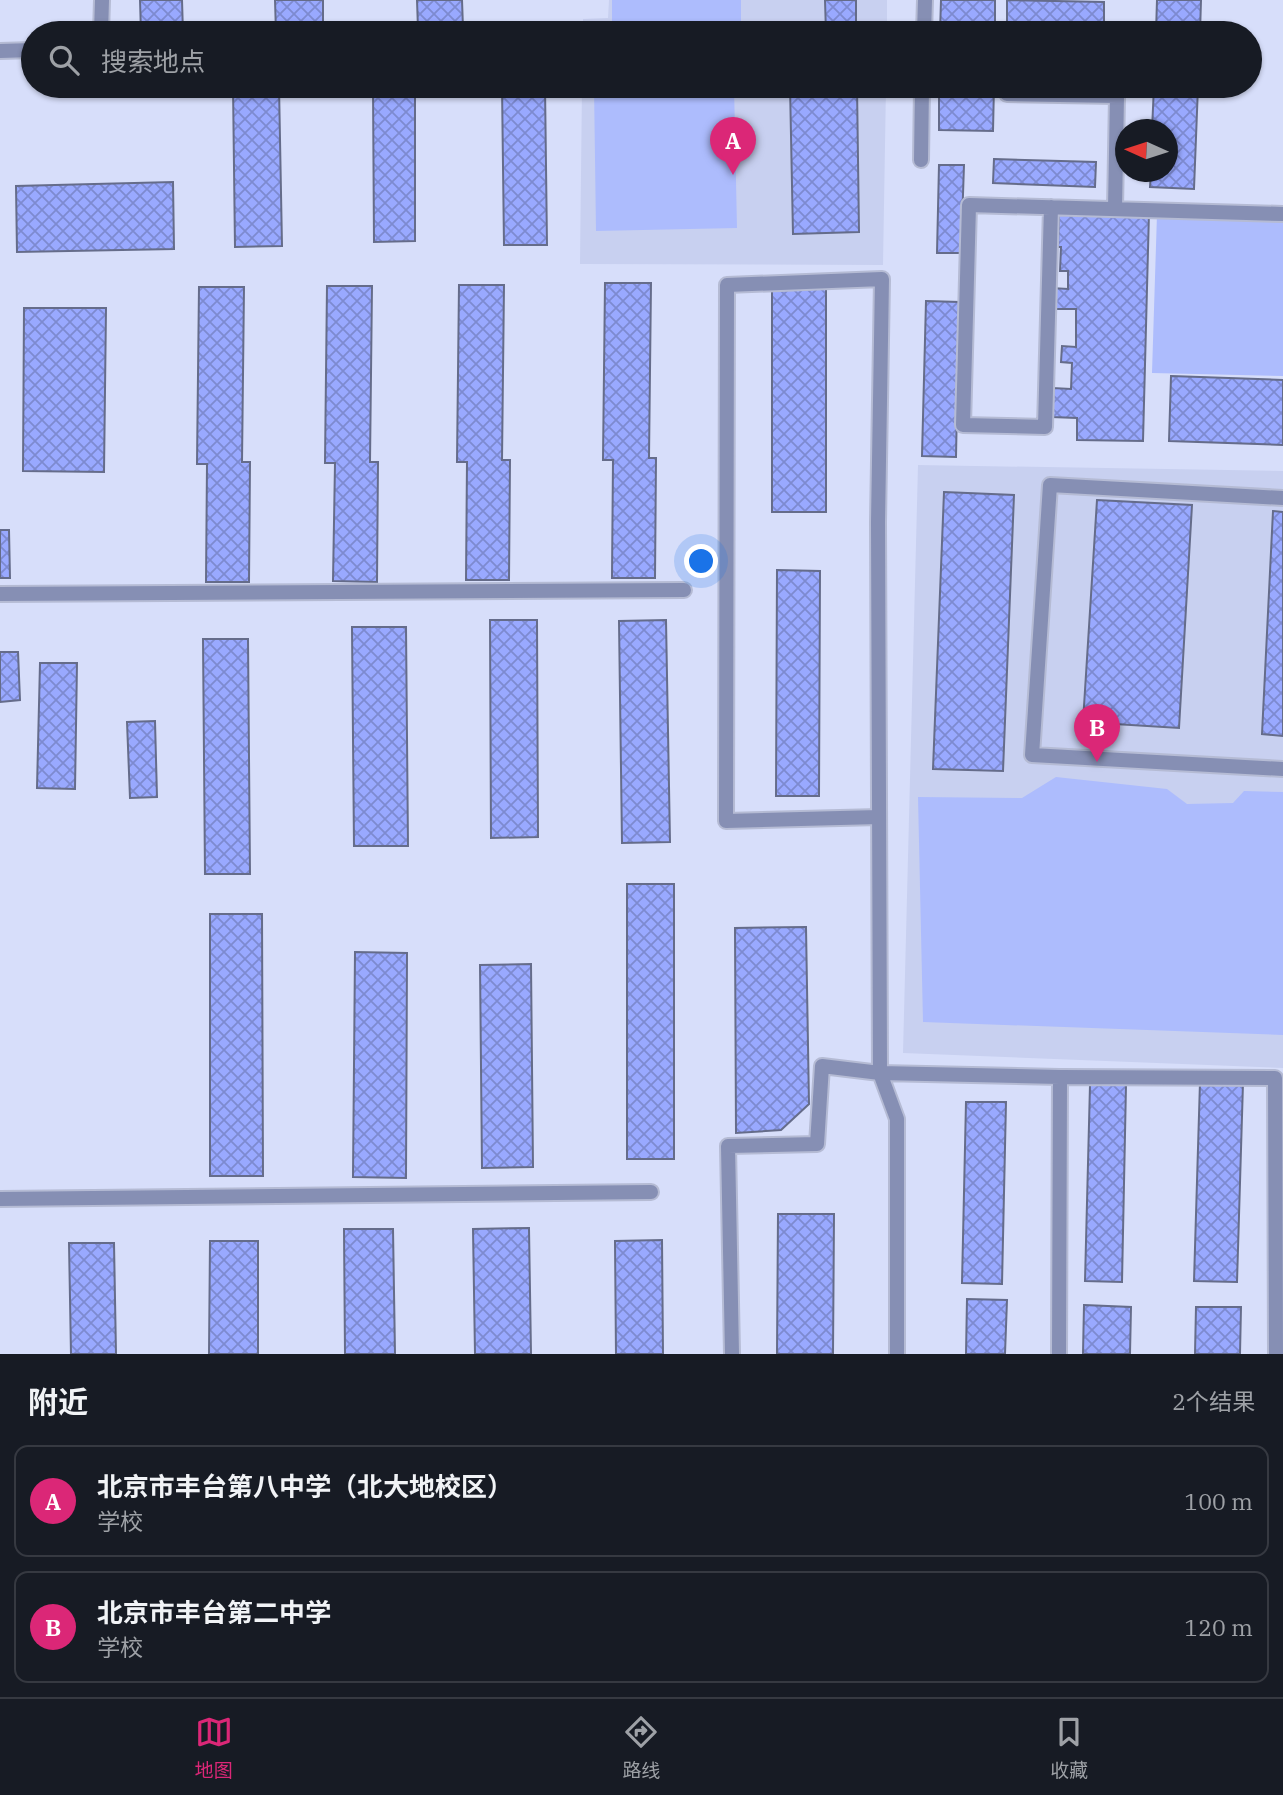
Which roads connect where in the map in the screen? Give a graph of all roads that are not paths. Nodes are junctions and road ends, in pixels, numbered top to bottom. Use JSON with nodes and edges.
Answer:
{"nodes":[{"id":1,"x":102,"y":0,"type":"edge"},
{"id":2,"x":925,"y":0,"type":"edge"},
{"id":3,"x":101,"y":21,"type":"edge"},
{"id":4,"x":924,"y":21,"type":"edge"},
{"id":5,"x":21,"y":50,"type":"edge"},
{"id":6,"x":0,"y":51,"type":"edge"},
{"id":7,"x":922,"y":98,"type":"edge"},
{"id":8,"x":1117,"y":98,"type":"edge"},
{"id":9,"x":921,"y":160,"type":"dead end"},
{"id":10,"x":1051,"y":207,"type":"junction"},
{"id":11,"x":1115,"y":209,"type":"junction"},
{"id":12,"x":1283,"y":214,"type":"edge"},
{"id":13,"x":1283,"y":498,"type":"edge"},
{"id":14,"x":684,"y":590,"type":"dead end"},
{"id":15,"x":0,"y":594,"type":"edge"},
{"id":16,"x":1283,"y":769,"type":"edge"},
{"id":17,"x":879,"y":817,"type":"junction"},
{"id":18,"x":880,"y":1073,"type":"junction"},
{"id":19,"x":1060,"y":1077,"type":"junction"},
{"id":20,"x":651,"y":1192,"type":"dead end"},
{"id":21,"x":0,"y":1199,"type":"edge"},
{"id":22,"x":732,"y":1354,"type":"edge"},
{"id":23,"x":897,"y":1354,"type":"edge"},
{"id":24,"x":1059,"y":1354,"type":"edge"},
{"id":25,"x":1276,"y":1354,"type":"edge"}],
"edges":[{"from":1,"to":3,"type":"street"},
{"from":2,"to":4,"type":"street"},
{"from":5,"to":6,"type":"street"},
{"from":7,"to":9,"type":"street"},
{"from":8,"to":11,"type":"street"},
{"from":10,"to":10,"type":"street"},
{"from":10,"to":11,"type":"street"},
{"from":11,"to":12,"type":"street"},
{"from":13,"to":16,"type":"street"},
{"from":14,"to":15,"type":"street"},
{"from":17,"to":17,"type":"street"},
{"from":17,"to":18,"type":"street"},
{"from":18,"to":19,"type":"street"},
{"from":18,"to":22,"type":"street"},
{"from":18,"to":23,"type":"street"},
{"from":19,"to":24,"type":"street"},
{"from":19,"to":25,"type":"street"},
{"from":20,"to":21,"type":"street"}]}
